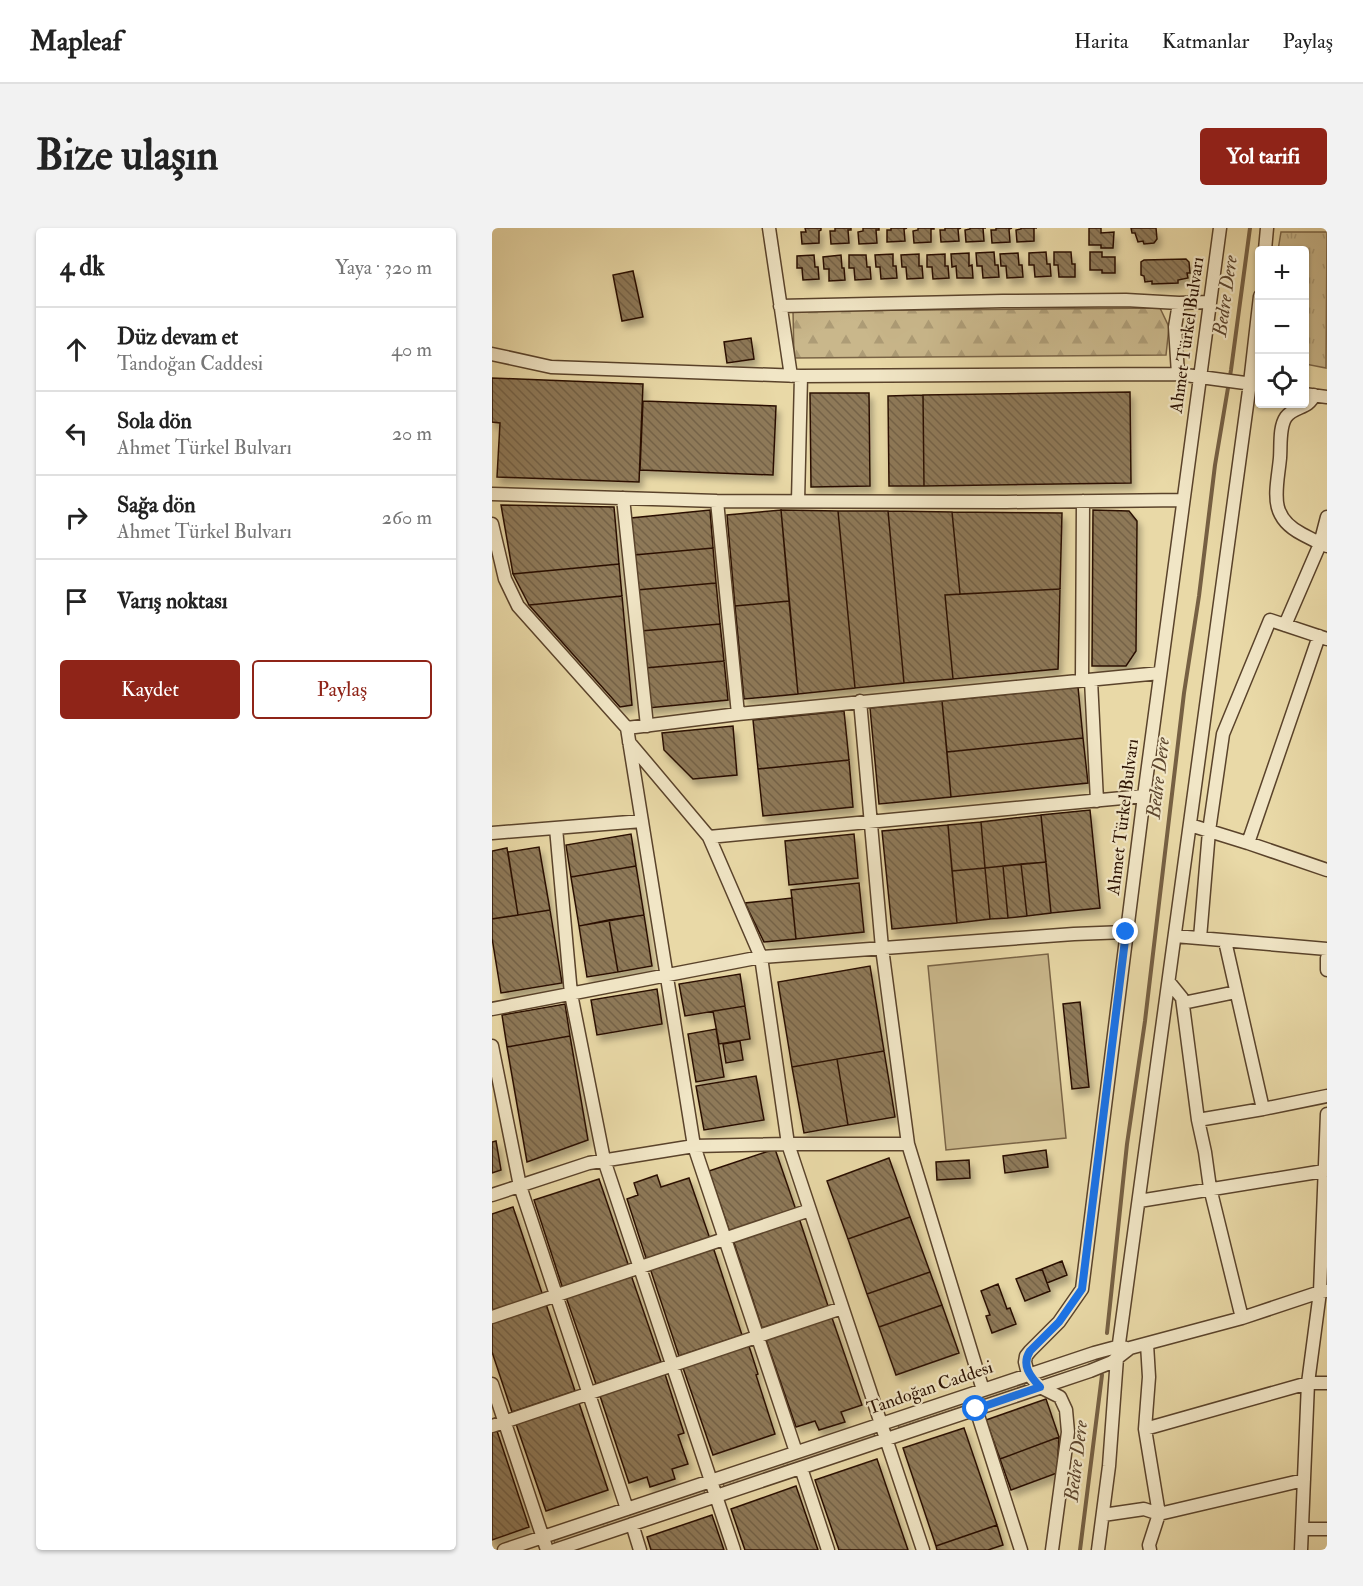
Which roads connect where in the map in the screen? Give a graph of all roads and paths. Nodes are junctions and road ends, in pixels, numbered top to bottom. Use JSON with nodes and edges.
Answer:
{"nodes":[{"id":1,"x":769,"y":228,"type":"edge"},
{"id":2,"x":1220,"y":228,"type":"edge"},
{"id":3,"x":1267,"y":228,"type":"edge"},
{"id":4,"x":1265,"y":246,"type":"edge"},
{"id":5,"x":1260,"y":300,"type":"edge"},
{"id":6,"x":1210,"y":302,"type":"junction"},
{"id":7,"x":1179,"y":303,"type":"junction"},
{"id":8,"x":780,"y":306,"type":"junction"},
{"id":9,"x":492,"y":354,"type":"edge"},
{"id":10,"x":1178,"y":374,"type":"junction"},
{"id":11,"x":796,"y":376,"type":"junction"},
{"id":12,"x":1200,"y":376,"type":"junction"},
{"id":13,"x":1250,"y":383,"type":"edge"},
{"id":14,"x":1309,"y":395,"type":"edge"},
{"id":15,"x":1327,"y":397,"type":"edge"},
{"id":16,"x":1300,"y":408,"type":"edge"},
{"id":17,"x":492,"y":494,"type":"edge"},
{"id":18,"x":623,"y":498,"type":"junction"},
{"id":19,"x":1183,"y":500,"type":"junction"},
{"id":20,"x":717,"y":501,"type":"junction"},
{"id":21,"x":798,"y":501,"type":"junction"},
{"id":22,"x":1083,"y":501,"type":"junction"},
{"id":23,"x":1327,"y":517,"type":"edge"},
{"id":24,"x":492,"y":524,"type":"edge"},
{"id":25,"x":1324,"y":545,"type":"edge"},
{"id":26,"x":1285,"y":625,"type":"junction"},
{"id":27,"x":1323,"y":638,"type":"edge"},
{"id":28,"x":1160,"y":673,"type":"junction"},
{"id":29,"x":1086,"y":680,"type":"junction"},
{"id":30,"x":860,"y":701,"type":"junction"},
{"id":31,"x":738,"y":714,"type":"junction"},
{"id":32,"x":647,"y":726,"type":"junction"},
{"id":33,"x":627,"y":728,"type":"junction"},
{"id":34,"x":629,"y":742,"type":"junction"},
{"id":35,"x":1144,"y":796,"type":"junction"},
{"id":36,"x":1097,"y":801,"type":"junction"},
{"id":37,"x":642,"y":821,"type":"junction"},
{"id":38,"x":871,"y":823,"type":"junction"},
{"id":39,"x":1190,"y":825,"type":"junction"},
{"id":40,"x":556,"y":828,"type":"junction"},
{"id":41,"x":1209,"y":831,"type":"junction"},
{"id":42,"x":492,"y":833,"type":"edge"},
{"id":43,"x":709,"y":837,"type":"junction"},
{"id":44,"x":1248,"y":843,"type":"junction"},
{"id":45,"x":1327,"y":870,"type":"edge"},
{"id":46,"x":1126,"y":932,"type":"junction"},
{"id":47,"x":1175,"y":936,"type":"junction"},
{"id":48,"x":1200,"y":938,"type":"junction"},
{"id":49,"x":1225,"y":940,"type":"junction"},
{"id":50,"x":882,"y":948,"type":"junction"},
{"id":51,"x":1327,"y":949,"type":"edge"},
{"id":52,"x":762,"y":957,"type":"junction"},
{"id":53,"x":1327,"y":958,"type":"edge"},
{"id":54,"x":1327,"y":970,"type":"edge"},
{"id":55,"x":666,"y":975,"type":"junction"},
{"id":56,"x":1169,"y":982,"type":"junction"},
{"id":57,"x":1236,"y":992,"type":"junction"},
{"id":58,"x":571,"y":994,"type":"junction"},
{"id":59,"x":1183,"y":1003,"type":"junction"},
{"id":60,"x":492,"y":1009,"type":"edge"},
{"id":61,"x":492,"y":1046,"type":"edge"},
{"id":62,"x":1327,"y":1096,"type":"edge"},
{"id":63,"x":1263,"y":1109,"type":"junction"},
{"id":64,"x":1327,"y":1114,"type":"edge"},
{"id":65,"x":1198,"y":1120,"type":"junction"},
{"id":66,"x":788,"y":1144,"type":"junction"},
{"id":67,"x":908,"y":1144,"type":"junction"},
{"id":68,"x":694,"y":1146,"type":"junction"},
{"id":69,"x":604,"y":1160,"type":"junction"},
{"id":70,"x":1324,"y":1171,"type":"junction"},
{"id":71,"x":520,"y":1186,"type":"junction"},
{"id":72,"x":1210,"y":1188,"type":"junction"},
{"id":73,"x":492,"y":1196,"type":"edge"},
{"id":74,"x":1139,"y":1201,"type":"junction"},
{"id":75,"x":810,"y":1210,"type":"junction"},
{"id":76,"x":725,"y":1239,"type":"junction"},
{"id":77,"x":640,"y":1267,"type":"junction"},
{"id":78,"x":1324,"y":1291,"type":"edge"},
{"id":79,"x":556,"y":1295,"type":"junction"},
{"id":80,"x":842,"y":1308,"type":"junction"},
{"id":81,"x":492,"y":1317,"type":"edge"},
{"id":82,"x":1242,"y":1318,"type":"junction"},
{"id":83,"x":757,"y":1337,"type":"junction"},
{"id":84,"x":1147,"y":1344,"type":"junction"},
{"id":85,"x":1123,"y":1351,"type":"junction"},
{"id":86,"x":672,"y":1365,"type":"junction"},
{"id":87,"x":1029,"y":1374,"type":"junction"},
{"id":88,"x":1308,"y":1383,"type":"junction"},
{"id":89,"x":1327,"y":1383,"type":"edge"},
{"id":90,"x":492,"y":1384,"type":"edge"},
{"id":91,"x":1040,"y":1387,"type":"junction"},
{"id":92,"x":983,"y":1390,"type":"junction"},
{"id":93,"x":588,"y":1393,"type":"junction"},
{"id":94,"x":976,"y":1409,"type":"junction"},
{"id":95,"x":498,"y":1424,"type":"edge"},
{"id":96,"x":881,"y":1424,"type":"junction"},
{"id":97,"x":1145,"y":1428,"type":"junction"},
{"id":98,"x":886,"y":1439,"type":"junction"},
{"id":99,"x":796,"y":1452,"type":"junction"},
{"id":100,"x":801,"y":1468,"type":"junction"},
{"id":101,"x":1304,"y":1480,"type":"junction"},
{"id":102,"x":711,"y":1481,"type":"junction"},
{"id":103,"x":716,"y":1496,"type":"junction"},
{"id":104,"x":627,"y":1509,"type":"junction"},
{"id":105,"x":1159,"y":1514,"type":"junction"},
{"id":106,"x":1103,"y":1515,"type":"junction"},
{"id":107,"x":632,"y":1524,"type":"junction"},
{"id":108,"x":1302,"y":1529,"type":"junction"},
{"id":109,"x":1327,"y":1529,"type":"edge"},
{"id":110,"x":543,"y":1537,"type":"junction"},
{"id":111,"x":504,"y":1550,"type":"edge"},
{"id":112,"x":547,"y":1550,"type":"edge"},
{"id":113,"x":555,"y":1550,"type":"edge"},
{"id":114,"x":640,"y":1550,"type":"edge"},
{"id":115,"x":734,"y":1550,"type":"edge"},
{"id":116,"x":828,"y":1550,"type":"edge"},
{"id":117,"x":923,"y":1550,"type":"edge"},
{"id":118,"x":1021,"y":1550,"type":"edge"},
{"id":119,"x":1052,"y":1550,"type":"edge"},
{"id":120,"x":1098,"y":1550,"type":"edge"},
{"id":121,"x":1150,"y":1550,"type":"edge"},
{"id":122,"x":1301,"y":1550,"type":"edge"}],
"edges":[{"from":1,"to":8,"type":"street"},
{"from":2,"to":6,"type":"street","name":"Ahmet Türkel Bulvarı"},
{"from":3,"to":4,"type":"street"},
{"from":5,"to":13,"type":"street"},
{"from":6,"to":7,"type":"street"},
{"from":6,"to":12,"type":"street","name":"Ahmet Türkel Bulvarı"},
{"from":7,"to":8,"type":"street"},
{"from":7,"to":10,"type":"street"},
{"from":8,"to":11,"type":"street"},
{"from":9,"to":11,"type":"street"},
{"from":10,"to":11,"type":"street"},
{"from":10,"to":12,"type":"street"},
{"from":11,"to":21,"type":"street"},
{"from":12,"to":13,"type":"street"},
{"from":12,"to":19,"type":"street","name":"Ahmet Türkel Bulvarı"},
{"from":13,"to":39,"type":"street"},
{"from":14,"to":15,"type":"street"},
{"from":16,"to":25,"type":"street"},
{"from":17,"to":18,"type":"street"},
{"from":18,"to":20,"type":"street"},
{"from":18,"to":32,"type":"street"},
{"from":19,"to":22,"type":"street"},
{"from":19,"to":28,"type":"street","name":"Ahmet Türkel Bulvarı"},
{"from":20,"to":21,"type":"street"},
{"from":20,"to":31,"type":"street"},
{"from":21,"to":22,"type":"street"},
{"from":22,"to":29,"type":"street"},
{"from":23,"to":25,"type":"street"},
{"from":24,"to":33,"type":"street"},
{"from":25,"to":26,"type":"street"},
{"from":26,"to":27,"type":"street"},
{"from":26,"to":41,"type":"street"},
{"from":27,"to":44,"type":"street"},
{"from":28,"to":29,"type":"street"},
{"from":28,"to":35,"type":"street","name":"Ahmet Türkel Bulvarı"},
{"from":29,"to":30,"type":"street"},
{"from":29,"to":36,"type":"street"},
{"from":30,"to":31,"type":"street"},
{"from":30,"to":38,"type":"street"},
{"from":31,"to":32,"type":"street"},
{"from":32,"to":33,"type":"street"},
{"from":33,"to":34,"type":"street"},
{"from":34,"to":37,"type":"street"},
{"from":34,"to":43,"type":"street"},
{"from":35,"to":36,"type":"street"},
{"from":35,"to":46,"type":"street","name":"Ahmet Türkel Bulvarı"},
{"from":36,"to":38,"type":"street"},
{"from":37,"to":40,"type":"street"},
{"from":37,"to":55,"type":"street"},
{"from":38,"to":43,"type":"street"},
{"from":38,"to":50,"type":"street"},
{"from":39,"to":41,"type":"street"},
{"from":39,"to":47,"type":"street"},
{"from":40,"to":42,"type":"street"},
{"from":40,"to":58,"type":"street"},
{"from":41,"to":44,"type":"street"},
{"from":41,"to":48,"type":"street"},
{"from":43,"to":52,"type":"street"},
{"from":44,"to":45,"type":"street"},
{"from":46,"to":50,"type":"street"},
{"from":46,"to":87,"type":"street","name":"Ahmet Türkel Bulvarı"},
{"from":47,"to":48,"type":"street"},
{"from":47,"to":56,"type":"street"},
{"from":48,"to":49,"type":"street"},
{"from":49,"to":51,"type":"street"},
{"from":49,"to":57,"type":"street"},
{"from":50,"to":52,"type":"street"},
{"from":50,"to":67,"type":"street"},
{"from":52,"to":55,"type":"street"},
{"from":52,"to":66,"type":"street"},
{"from":53,"to":54,"type":"street"},
{"from":55,"to":58,"type":"street"},
{"from":55,"to":68,"type":"street"},
{"from":56,"to":59,"type":"street"},
{"from":56,"to":74,"type":"street"},
{"from":57,"to":59,"type":"street"},
{"from":57,"to":63,"type":"street"},
{"from":58,"to":60,"type":"street"},
{"from":58,"to":69,"type":"street"},
{"from":59,"to":65,"type":"street"},
{"from":61,"to":71,"type":"street"},
{"from":62,"to":63,"type":"street"},
{"from":63,"to":65,"type":"street"},
{"from":64,"to":70,"type":"street"},
{"from":65,"to":72,"type":"street"},
{"from":66,"to":67,"type":"street"},
{"from":66,"to":68,"type":"street"},
{"from":66,"to":75,"type":"street"},
{"from":67,"to":92,"type":"street"},
{"from":68,"to":69,"type":"street"},
{"from":68,"to":76,"type":"street"},
{"from":69,"to":71,"type":"street"},
{"from":69,"to":77,"type":"street"},
{"from":70,"to":72,"type":"street"},
{"from":70,"to":78,"type":"street"},
{"from":71,"to":73,"type":"street"},
{"from":71,"to":79,"type":"street"},
{"from":72,"to":74,"type":"street"},
{"from":72,"to":82,"type":"street"},
{"from":74,"to":85,"type":"street"},
{"from":75,"to":76,"type":"street"},
{"from":75,"to":80,"type":"street"},
{"from":76,"to":77,"type":"street"},
{"from":76,"to":83,"type":"street"},
{"from":77,"to":79,"type":"street"},
{"from":77,"to":86,"type":"street"},
{"from":78,"to":82,"type":"street"},
{"from":78,"to":88,"type":"street"},
{"from":79,"to":81,"type":"street"},
{"from":79,"to":93,"type":"street"},
{"from":80,"to":83,"type":"street"},
{"from":80,"to":96,"type":"street"},
{"from":82,"to":84,"type":"street"},
{"from":83,"to":86,"type":"street"},
{"from":83,"to":99,"type":"street"},
{"from":84,"to":85,"type":"street"},
{"from":84,"to":97,"type":"street"},
{"from":85,"to":87,"type":"street","name":"Tandoğan Caddesi"},
{"from":85,"to":91,"type":"street","name":"Tandoğan Caddesi"},
{"from":85,"to":106,"type":"street"},
{"from":86,"to":93,"type":"street"},
{"from":86,"to":102,"type":"street"},
{"from":87,"to":91,"type":"street"},
{"from":87,"to":92,"type":"street","name":"Tandoğan Caddesi"},
{"from":88,"to":89,"type":"street"},
{"from":88,"to":97,"type":"street"},
{"from":88,"to":101,"type":"street"},
{"from":90,"to":95,"type":"street"},
{"from":91,"to":94,"type":"street","name":"Tandoğan Caddesi"},
{"from":91,"to":119,"type":"street"},
{"from":92,"to":96,"type":"street","name":"Tandoğan Caddesi"},
{"from":93,"to":95,"type":"street"},
{"from":93,"to":104,"type":"street"},
{"from":94,"to":98,"type":"street","name":"Tandoğan Caddesi"},
{"from":94,"to":118,"type":"street"},
{"from":95,"to":110,"type":"street"},
{"from":96,"to":98,"type":"street"},
{"from":96,"to":99,"type":"street","name":"Tandoğan Caddesi"},
{"from":97,"to":105,"type":"street"},
{"from":98,"to":100,"type":"street","name":"Tandoğan Caddesi"},
{"from":98,"to":117,"type":"street"},
{"from":99,"to":102,"type":"street","name":"Tandoğan Caddesi"},
{"from":100,"to":103,"type":"street","name":"Tandoğan Caddesi"},
{"from":100,"to":116,"type":"street"},
{"from":101,"to":105,"type":"street"},
{"from":101,"to":108,"type":"street"},
{"from":102,"to":103,"type":"street"},
{"from":102,"to":104,"type":"street","name":"Tandoğan Caddesi"},
{"from":103,"to":107,"type":"street","name":"Tandoğan Caddesi"},
{"from":103,"to":115,"type":"street"},
{"from":104,"to":110,"type":"street","name":"Tandoğan Caddesi"},
{"from":105,"to":106,"type":"street"},
{"from":105,"to":121,"type":"street"},
{"from":106,"to":120,"type":"street"},
{"from":107,"to":113,"type":"street","name":"Tandoğan Caddesi"},
{"from":107,"to":114,"type":"street"},
{"from":108,"to":109,"type":"street"},
{"from":108,"to":122,"type":"street"},
{"from":110,"to":111,"type":"street","name":"Tandoğan Caddesi"},
{"from":110,"to":112,"type":"street"}]}
